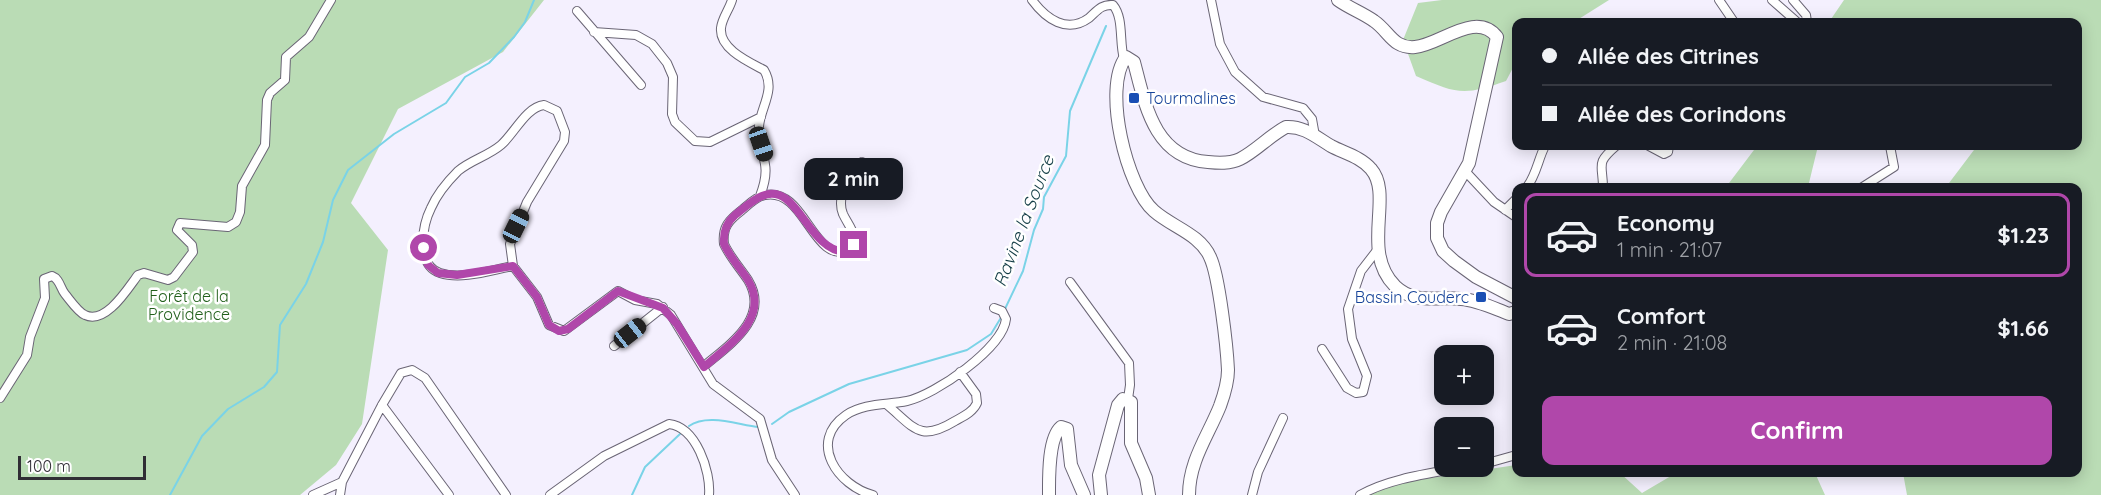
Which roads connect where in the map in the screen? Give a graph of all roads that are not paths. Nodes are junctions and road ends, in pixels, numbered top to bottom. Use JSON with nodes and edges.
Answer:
{"nodes":[{"id":1,"x":331,"y":0,"type":"edge"},
{"id":2,"x":732,"y":0,"type":"edge"},
{"id":3,"x":1032,"y":0,"type":"edge"},
{"id":4,"x":1211,"y":0,"type":"edge"},
{"id":5,"x":1338,"y":0,"type":"edge"},
{"id":6,"x":1719,"y":0,"type":"edge"},
{"id":7,"x":1772,"y":0,"type":"edge"},
{"id":8,"x":1793,"y":0,"type":"edge"},
{"id":9,"x":577,"y":11,"type":"dead end"},
{"id":10,"x":1731,"y":18,"type":"edge"},
{"id":11,"x":1792,"y":18,"type":"edge"},
{"id":12,"x":1806,"y":18,"type":"edge"},
{"id":13,"x":594,"y":32,"type":"junction"},
{"id":14,"x":1124,"y":59,"type":"junction"},
{"id":15,"x":641,"y":85,"type":"dead end"},
{"id":16,"x":761,"y":117,"type":"junction"},
{"id":17,"x":1315,"y":136,"type":"junction"},
{"id":18,"x":1543,"y":150,"type":"edge"},
{"id":19,"x":1612,"y":150,"type":"edge"},
{"id":20,"x":1891,"y":150,"type":"edge"},
{"id":21,"x":862,"y":162,"type":"dead end"},
{"id":22,"x":1466,"y":171,"type":"junction"},
{"id":23,"x":1529,"y":183,"type":"edge"},
{"id":24,"x":1603,"y":183,"type":"edge"},
{"id":25,"x":1869,"y":183,"type":"edge"},
{"id":26,"x":760,"y":196,"type":"junction"},
{"id":27,"x":1512,"y":203,"type":"edge"},
{"id":28,"x":1505,"y":210,"type":"junction"},
{"id":29,"x":1512,"y":214,"type":"edge"},
{"id":30,"x":1378,"y":249,"type":"junction"},
{"id":31,"x":513,"y":266,"type":"junction"},
{"id":32,"x":1070,"y":282,"type":"dead end"},
{"id":33,"x":1512,"y":296,"type":"edge"},
{"id":34,"x":663,"y":308,"type":"junction"},
{"id":35,"x":994,"y":308,"type":"dead end"},
{"id":36,"x":1512,"y":313,"type":"edge"},
{"id":37,"x":614,"y":346,"type":"dead end"},
{"id":38,"x":1322,"y":349,"type":"dead end"},
{"id":39,"x":704,"y":367,"type":"junction"},
{"id":40,"x":960,"y":372,"type":"junction"},
{"id":41,"x":0,"y":398,"type":"edge"},
{"id":42,"x":1128,"y":399,"type":"junction"},
{"id":43,"x":886,"y":404,"type":"junction"},
{"id":44,"x":382,"y":405,"type":"junction"},
{"id":45,"x":1283,"y":418,"type":"dead end"},
{"id":46,"x":1512,"y":456,"type":"edge"},
{"id":47,"x":1494,"y":461,"type":"edge"},
{"id":48,"x":1434,"y":473,"type":"edge"},
{"id":49,"x":342,"y":482,"type":"junction"},
{"id":50,"x":313,"y":495,"type":"edge"},
{"id":51,"x":340,"y":495,"type":"edge"},
{"id":52,"x":449,"y":495,"type":"edge"},
{"id":53,"x":506,"y":495,"type":"edge"},
{"id":54,"x":550,"y":495,"type":"edge"},
{"id":55,"x":709,"y":495,"type":"edge"},
{"id":56,"x":795,"y":495,"type":"edge"},
{"id":57,"x":873,"y":495,"type":"edge"},
{"id":58,"x":1049,"y":495,"type":"edge"},
{"id":59,"x":1084,"y":495,"type":"edge"},
{"id":60,"x":1101,"y":495,"type":"edge"},
{"id":61,"x":1149,"y":495,"type":"edge"},
{"id":62,"x":1189,"y":495,"type":"edge"},
{"id":63,"x":1252,"y":495,"type":"edge"},
{"id":64,"x":1360,"y":495,"type":"edge"}],
"edges":[{"from":1,"to":41,"type":"street"},
{"from":2,"to":16,"type":"street"},
{"from":3,"to":14,"type":"street"},
{"from":4,"to":17,"type":"street"},
{"from":5,"to":22,"type":"main road"},
{"from":6,"to":10,"type":"street"},
{"from":7,"to":11,"type":"street"},
{"from":8,"to":12,"type":"street"},
{"from":9,"to":13,"type":"street"},
{"from":13,"to":15,"type":"street"},
{"from":13,"to":16,"type":"street"},
{"from":14,"to":17,"type":"main road"},
{"from":14,"to":62,"type":"main road"},
{"from":16,"to":26,"type":"street"},
{"from":17,"to":30,"type":"main road"},
{"from":18,"to":23,"type":"street"},
{"from":19,"to":24,"type":"street"},
{"from":20,"to":25,"type":"street"},
{"from":21,"to":26,"type":"street"},
{"from":22,"to":28,"type":"street"},
{"from":22,"to":33,"type":"main road"},
{"from":26,"to":39,"type":"street"},
{"from":27,"to":28,"type":"street"},
{"from":28,"to":29,"type":"street"},
{"from":30,"to":36,"type":"main road"},
{"from":30,"to":38,"type":"street"},
{"from":31,"to":31,"type":"street"},
{"from":31,"to":34,"type":"street"},
{"from":32,"to":42,"type":"street"},
{"from":34,"to":37,"type":"street"},
{"from":34,"to":39,"type":"street"},
{"from":35,"to":40,"type":"street"},
{"from":39,"to":56,"type":"street"},
{"from":40,"to":43,"type":"street"},
{"from":40,"to":43,"type":"street"},
{"from":42,"to":60,"type":"main road"},
{"from":42,"to":61,"type":"main road"},
{"from":43,"to":57,"type":"street"},
{"from":44,"to":49,"type":"street"},
{"from":44,"to":52,"type":"street"},
{"from":44,"to":53,"type":"street"},
{"from":45,"to":63,"type":"street"},
{"from":46,"to":47,"type":"street"},
{"from":48,"to":64,"type":"street"},
{"from":49,"to":50,"type":"street"},
{"from":49,"to":51,"type":"street"},
{"from":54,"to":55,"type":"street"},
{"from":58,"to":59,"type":"main road"}]}
